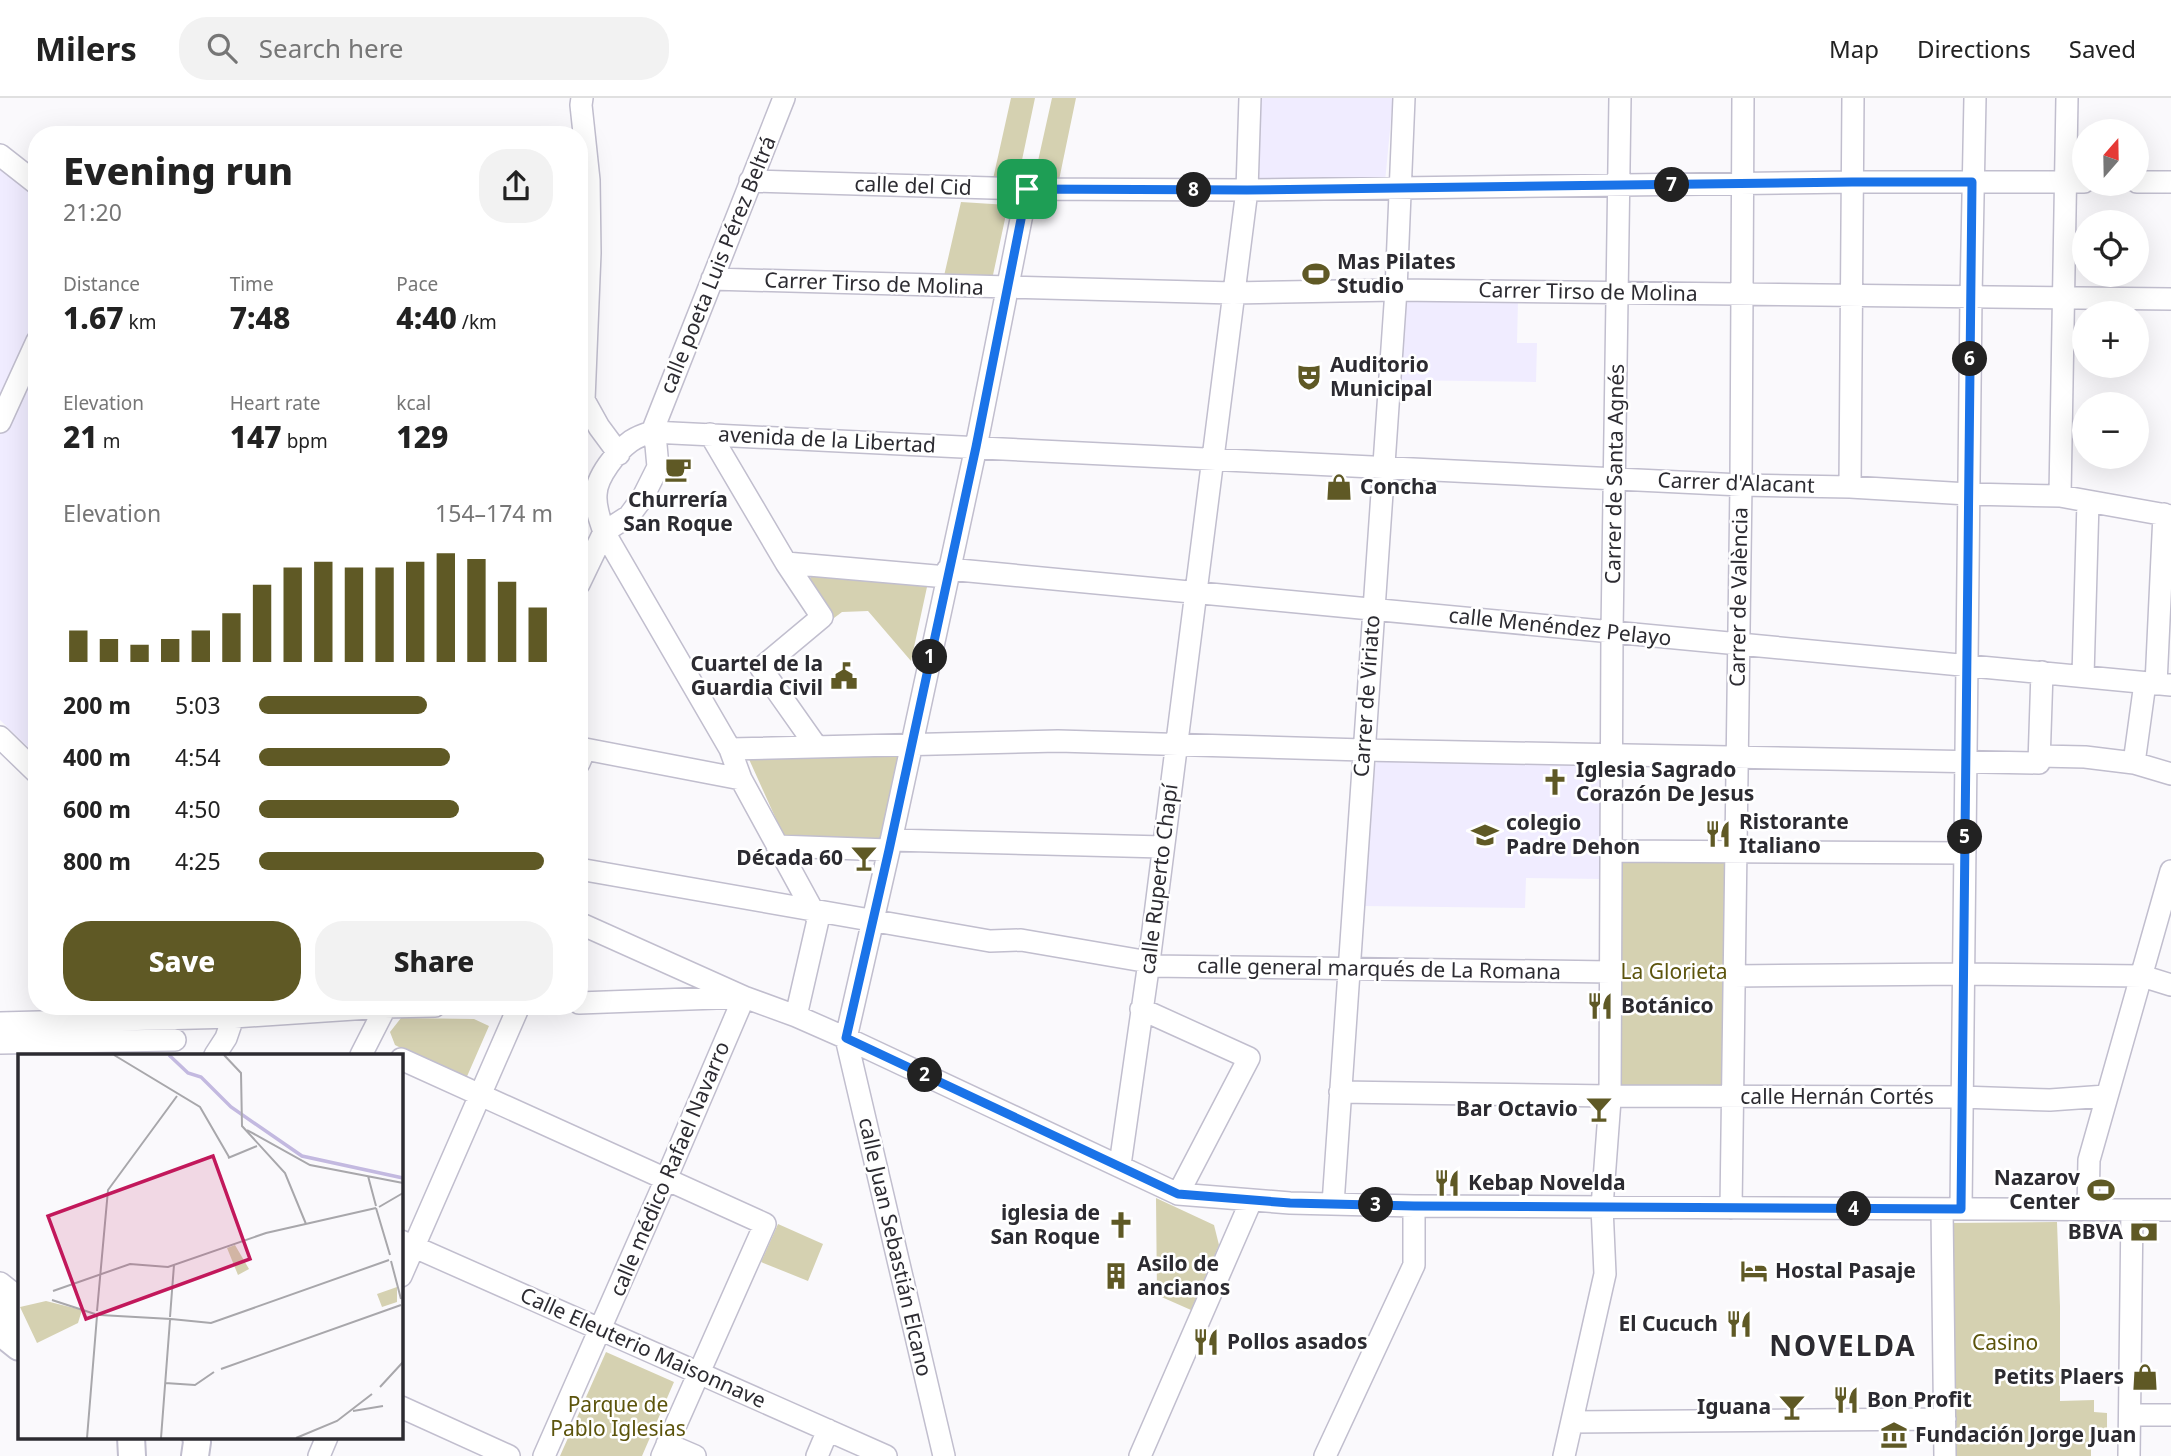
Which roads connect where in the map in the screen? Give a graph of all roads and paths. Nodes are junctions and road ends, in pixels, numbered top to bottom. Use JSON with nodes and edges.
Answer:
{"nodes":[{"id":1,"x":582,"y":98,"type":"edge"},
{"id":2,"x":784,"y":98,"type":"edge"},
{"id":3,"x":1250,"y":98,"type":"edge"},
{"id":4,"x":1404,"y":98,"type":"edge"},
{"id":5,"x":1620,"y":98,"type":"edge"},
{"id":6,"x":1743,"y":98,"type":"edge"},
{"id":7,"x":1853,"y":98,"type":"edge"},
{"id":8,"x":1975,"y":98,"type":"edge"},
{"id":9,"x":2067,"y":98,"type":"edge"},
{"id":10,"x":583,"y":126,"type":"edge"},
{"id":11,"x":2072,"y":150,"type":"edge"},
{"id":12,"x":0,"y":155,"type":"edge"},
{"id":13,"x":588,"y":171,"type":"edge"},
{"id":14,"x":28,"y":177,"type":"edge"},
{"id":15,"x":750,"y":181,"type":"junction"},
{"id":16,"x":1852,"y":182,"type":"junction"},
{"id":17,"x":1972,"y":182,"type":"junction"},
{"id":18,"x":2072,"y":182,"type":"edge"},
{"id":19,"x":2149,"y":182,"type":"edge"},
{"id":20,"x":2171,"y":182,"type":"edge"},
{"id":21,"x":1743,"y":184,"type":"junction"},
{"id":22,"x":1620,"y":186,"type":"junction"},
{"id":23,"x":1399,"y":188,"type":"junction"},
{"id":24,"x":1027,"y":189,"type":"junction"},
{"id":25,"x":1247,"y":190,"type":"junction"},
{"id":26,"x":2074,"y":196,"type":"edge"},
{"id":27,"x":712,"y":279,"type":"junction"},
{"id":28,"x":1007,"y":288,"type":"junction"},
{"id":29,"x":1395,"y":290,"type":"junction"},
{"id":30,"x":1233,"y":293,"type":"junction"},
{"id":31,"x":1618,"y":293,"type":"junction"},
{"id":32,"x":1742,"y":293,"type":"junction"},
{"id":33,"x":1851,"y":295,"type":"junction"},
{"id":34,"x":1971,"y":297,"type":"junction"},
{"id":35,"x":2063,"y":299,"type":"junction"},
{"id":36,"x":2171,"y":299,"type":"edge"},
{"id":37,"x":588,"y":302,"type":"edge"},
{"id":38,"x":28,"y":361,"type":"edge"},
{"id":39,"x":588,"y":407,"type":"edge"},
{"id":40,"x":0,"y":422,"type":"edge"},
{"id":41,"x":652,"y":432,"type":"junction"},
{"id":42,"x":710,"y":434,"type":"junction"},
{"id":43,"x":976,"y":447,"type":"junction"},
{"id":44,"x":619,"y":454,"type":"junction"},
{"id":45,"x":1213,"y":459,"type":"junction"},
{"id":46,"x":1383,"y":468,"type":"junction"},
{"id":47,"x":1616,"y":479,"type":"junction"},
{"id":48,"x":1741,"y":485,"type":"junction"},
{"id":49,"x":1850,"y":487,"type":"junction"},
{"id":50,"x":1968,"y":494,"type":"junction"},
{"id":51,"x":588,"y":495,"type":"edge"},
{"id":52,"x":2060,"y":496,"type":"junction"},
{"id":53,"x":588,"y":498,"type":"edge"},
{"id":54,"x":2088,"y":502,"type":"junction"},
{"id":55,"x":2167,"y":515,"type":"edge"},
{"id":56,"x":604,"y":532,"type":"junction"},
{"id":57,"x":786,"y":563,"type":"junction"},
{"id":58,"x":588,"y":565,"type":"edge"},
{"id":59,"x":947,"y":573,"type":"junction"},
{"id":60,"x":1195,"y":592,"type":"junction"},
{"id":61,"x":1374,"y":608,"type":"junction"},
{"id":62,"x":1612,"y":632,"type":"junction"},
{"id":63,"x":1738,"y":644,"type":"junction"},
{"id":64,"x":1967,"y":665,"type":"junction"},
{"id":65,"x":2042,"y":672,"type":"junction"},
{"id":66,"x":2083,"y":676,"type":"junction"},
{"id":67,"x":2157,"y":684,"type":"edge"},
{"id":68,"x":0,"y":737,"type":"edge"},
{"id":69,"x":912,"y":743,"type":"junction"},
{"id":70,"x":816,"y":746,"type":"junction"},
{"id":71,"x":1176,"y":746,"type":"junction"},
{"id":72,"x":730,"y":749,"type":"junction"},
{"id":73,"x":588,"y":750,"type":"edge"},
{"id":74,"x":1363,"y":750,"type":"junction"},
{"id":75,"x":1613,"y":755,"type":"junction"},
{"id":76,"x":1737,"y":758,"type":"junction"},
{"id":77,"x":2039,"y":760,"type":"junction"},
{"id":78,"x":1966,"y":761,"type":"junction"},
{"id":79,"x":2134,"y":763,"type":"junction"},
{"id":80,"x":28,"y":764,"type":"edge"},
{"id":81,"x":2171,"y":775,"type":"edge"},
{"id":82,"x":741,"y":779,"type":"junction"},
{"id":83,"x":890,"y":845,"type":"junction"},
{"id":84,"x":776,"y":846,"type":"junction"},
{"id":85,"x":1163,"y":847,"type":"junction"},
{"id":86,"x":1612,"y":851,"type":"junction"},
{"id":87,"x":1736,"y":851,"type":"junction"},
{"id":88,"x":1965,"y":853,"type":"junction"},
{"id":89,"x":588,"y":871,"type":"edge"},
{"id":90,"x":2171,"y":871,"type":"edge"},
{"id":91,"x":813,"y":912,"type":"junction"},
{"id":92,"x":872,"y":922,"type":"junction"},
{"id":93,"x":588,"y":927,"type":"edge"},
{"id":94,"x":1148,"y":964,"type":"junction"},
{"id":95,"x":1348,"y":968,"type":"junction"},
{"id":96,"x":1611,"y":972,"type":"junction"},
{"id":97,"x":1964,"y":974,"type":"junction"},
{"id":98,"x":1734,"y":976,"type":"junction"},
{"id":99,"x":2142,"y":976,"type":"junction"},
{"id":100,"x":2171,"y":985,"type":"edge"},
{"id":101,"x":744,"y":997,"type":"junction"},
{"id":102,"x":588,"y":1003,"type":"edge"},
{"id":103,"x":1142,"y":1009,"type":"junction"},
{"id":104,"x":206,"y":1015,"type":"edge"},
{"id":105,"x":235,"y":1015,"type":"edge"},
{"id":106,"x":381,"y":1015,"type":"edge"},
{"id":107,"x":515,"y":1015,"type":"edge"},
{"id":108,"x":796,"y":1016,"type":"junction"},
{"id":109,"x":175,"y":1018,"type":"junction"},
{"id":110,"x":0,"y":1023,"type":"edge"},
{"id":111,"x":846,"y":1038,"type":"junction"},
{"id":112,"x":0,"y":1042,"type":"edge"},
{"id":113,"x":179,"y":1048,"type":"edge"},
{"id":114,"x":364,"y":1049,"type":"edge"},
{"id":115,"x":216,"y":1054,"type":"edge"},
{"id":116,"x":388,"y":1054,"type":"edge"},
{"id":117,"x":402,"y":1059,"type":"edge"},
{"id":118,"x":1340,"y":1092,"type":"junction"},
{"id":119,"x":481,"y":1095,"type":"junction"},
{"id":120,"x":1610,"y":1096,"type":"junction"},
{"id":121,"x":1733,"y":1096,"type":"junction"},
{"id":122,"x":2106,"y":1096,"type":"junction"},
{"id":123,"x":1961,"y":1097,"type":"junction"},
{"id":124,"x":1120,"y":1165,"type":"junction"},
{"id":125,"x":666,"y":1179,"type":"junction"},
{"id":126,"x":1178,"y":1194,"type":"junction"},
{"id":127,"x":1251,"y":1201,"type":"junction"},
{"id":128,"x":1333,"y":1204,"type":"junction"},
{"id":129,"x":1414,"y":1206,"type":"junction"},
{"id":130,"x":1601,"y":1207,"type":"junction"},
{"id":131,"x":1731,"y":1208,"type":"junction"},
{"id":132,"x":1951,"y":1209,"type":"junction"},
{"id":133,"x":2088,"y":1210,"type":"junction"},
{"id":134,"x":2132,"y":1210,"type":"junction"},
{"id":135,"x":2171,"y":1210,"type":"edge"},
{"id":136,"x":407,"y":1244,"type":"edge"},
{"id":137,"x":402,"y":1271,"type":"edge"},
{"id":138,"x":0,"y":1283,"type":"edge"},
{"id":139,"x":18,"y":1297,"type":"edge"},
{"id":140,"x":0,"y":1309,"type":"edge"},
{"id":141,"x":18,"y":1323,"type":"edge"},
{"id":142,"x":600,"y":1329,"type":"junction"},
{"id":143,"x":0,"y":1332,"type":"edge"},
{"id":144,"x":18,"y":1346,"type":"edge"},
{"id":145,"x":699,"y":1373,"type":"junction"},
{"id":146,"x":402,"y":1407,"type":"edge"},
{"id":147,"x":2130,"y":1415,"type":"junction"},
{"id":148,"x":2171,"y":1415,"type":"edge"},
{"id":149,"x":1945,"y":1419,"type":"junction"},
{"id":150,"x":1572,"y":1422,"type":"junction"},
{"id":151,"x":828,"y":1430,"type":"junction"},
{"id":152,"x":327,"y":1438,"type":"edge"},
{"id":153,"x":665,"y":1450,"type":"edge"},
{"id":154,"x":318,"y":1456,"type":"edge"},
{"id":155,"x":509,"y":1456,"type":"edge"},
{"id":156,"x":544,"y":1456,"type":"edge"},
{"id":157,"x":695,"y":1456,"type":"edge"},
{"id":158,"x":817,"y":1456,"type":"edge"},
{"id":159,"x":886,"y":1456,"type":"edge"},
{"id":160,"x":944,"y":1456,"type":"edge"},
{"id":161,"x":1140,"y":1456,"type":"edge"},
{"id":162,"x":1325,"y":1456,"type":"edge"},
{"id":163,"x":1564,"y":1456,"type":"edge"},
{"id":164,"x":1945,"y":1456,"type":"edge"},
{"id":165,"x":2129,"y":1456,"type":"edge"}],
"edges":[{"from":1,"to":10,"type":"street"},
{"from":2,"to":15,"type":"street","name":"calle poeta Luis Pérez Beltrá"},
{"from":3,"to":25,"type":"street","name":"calle Ruperto Chapí"},
{"from":4,"to":23,"type":"street","name":"Carrer de Viriato"},
{"from":5,"to":22,"type":"street","name":"Carrer de Santa Agnés"},
{"from":6,"to":21,"type":"street","name":"Carrer de València"},
{"from":7,"to":16,"type":"street"},
{"from":8,"to":17,"type":"street"},
{"from":9,"to":11,"type":"street"},
{"from":12,"to":14,"type":"street"},
{"from":13,"to":37,"type":"street"},
{"from":15,"to":24,"type":"street","name":"calle del Cid"},
{"from":15,"to":27,"type":"street","name":"calle poeta Luis Pérez Beltrá"},
{"from":16,"to":17,"type":"street","name":"calle del Cid"},
{"from":16,"to":21,"type":"street","name":"calle del Cid"},
{"from":16,"to":33,"type":"street"},
{"from":17,"to":18,"type":"street","name":"calle del Cid"},
{"from":17,"to":34,"type":"street"},
{"from":19,"to":20,"type":"street"},
{"from":21,"to":22,"type":"street","name":"calle del Cid"},
{"from":21,"to":32,"type":"street","name":"Carrer de València"},
{"from":22,"to":23,"type":"street","name":"calle del Cid"},
{"from":22,"to":31,"type":"street","name":"Carrer de Santa Agnés"},
{"from":23,"to":25,"type":"street","name":"calle del Cid"},
{"from":23,"to":29,"type":"street","name":"Carrer de Viriato"},
{"from":24,"to":25,"type":"street","name":"calle del Cid"},
{"from":24,"to":28,"type":"street"},
{"from":25,"to":30,"type":"street","name":"calle Ruperto Chapí"},
{"from":26,"to":35,"type":"street"},
{"from":27,"to":28,"type":"street","name":"Carrer Tirso de Molina"},
{"from":27,"to":41,"type":"street","name":"calle poeta Luis Pérez Beltrá"},
{"from":28,"to":30,"type":"street","name":"Carrer Tirso de Molina"},
{"from":28,"to":43,"type":"street"},
{"from":29,"to":30,"type":"street","name":"Carrer Tirso de Molina"},
{"from":29,"to":31,"type":"street","name":"Carrer Tirso de Molina"},
{"from":29,"to":46,"type":"street","name":"Carrer de Viriato"},
{"from":30,"to":45,"type":"street","name":"calle Ruperto Chapí"},
{"from":31,"to":32,"type":"street","name":"Carrer Tirso de Molina"},
{"from":31,"to":47,"type":"street","name":"Carrer de Santa Agnés"},
{"from":32,"to":33,"type":"street","name":"Carrer Tirso de Molina"},
{"from":32,"to":48,"type":"street","name":"Carrer de València"},
{"from":33,"to":34,"type":"street","name":"Carrer Tirso de Molina"},
{"from":33,"to":49,"type":"street"},
{"from":34,"to":35,"type":"street","name":"Carrer Tirso de Molina"},
{"from":34,"to":50,"type":"street"},
{"from":35,"to":36,"type":"street","name":"Carrer Tirso de Molina"},
{"from":35,"to":52,"type":"street"},
{"from":38,"to":40,"type":"street"},
{"from":39,"to":44,"type":"street"},
{"from":41,"to":42,"type":"street","name":"avenida de la Libertad"},
{"from":41,"to":44,"type":"street"},
{"from":41,"to":56,"type":"street"},
{"from":42,"to":43,"type":"street","name":"avenida de la Libertad"},
{"from":42,"to":57,"type":"street"},
{"from":43,"to":45,"type":"street","name":"avenida de la Libertad"},
{"from":43,"to":59,"type":"street"},
{"from":44,"to":51,"type":"street"},
{"from":45,"to":46,"type":"street","name":"avenida de la Libertad"},
{"from":45,"to":60,"type":"street","name":"calle Ruperto Chapí"},
{"from":46,"to":47,"type":"street","name":"Carrer d'Alacant"},
{"from":46,"to":61,"type":"street","name":"Carrer de Viriato"},
{"from":47,"to":48,"type":"street","name":"Carrer d'Alacant"},
{"from":47,"to":62,"type":"street","name":"Carrer de Santa Agnés"},
{"from":48,"to":49,"type":"street","name":"Carrer d'Alacant"},
{"from":48,"to":63,"type":"street","name":"Carrer de València"},
{"from":49,"to":50,"type":"street","name":"Carrer d'Alacant"},
{"from":50,"to":52,"type":"street","name":"Carrer d'Alacant"},
{"from":50,"to":64,"type":"street"},
{"from":52,"to":54,"type":"street","name":"Carrer d'Alacant"},
{"from":53,"to":56,"type":"street"},
{"from":54,"to":55,"type":"street","name":"Carrer d'Alacant"},
{"from":54,"to":66,"type":"street"},
{"from":55,"to":67,"type":"street"},
{"from":56,"to":58,"type":"street"},
{"from":56,"to":72,"type":"street"},
{"from":57,"to":59,"type":"street","name":"calle Menéndez Pelayo"},
{"from":57,"to":70,"type":"street"},
{"from":59,"to":60,"type":"street","name":"calle Menéndez Pelayo"},
{"from":59,"to":69,"type":"street"},
{"from":60,"to":61,"type":"street","name":"calle Menéndez Pelayo"},
{"from":60,"to":71,"type":"street","name":"calle Ruperto Chapí"},
{"from":61,"to":62,"type":"street","name":"calle Menéndez Pelayo"},
{"from":61,"to":74,"type":"street","name":"Carrer de Viriato"},
{"from":62,"to":63,"type":"street","name":"calle Menéndez Pelayo"},
{"from":62,"to":75,"type":"street","name":"Carrer de Santa Agnés"},
{"from":63,"to":64,"type":"street","name":"calle Menéndez Pelayo"},
{"from":63,"to":76,"type":"street","name":"Carrer de València"},
{"from":64,"to":65,"type":"street","name":"calle Menéndez Pelayo"},
{"from":64,"to":78,"type":"street"},
{"from":65,"to":66,"type":"street","name":"calle Menéndez Pelayo"},
{"from":65,"to":77,"type":"street"},
{"from":66,"to":67,"type":"street","name":"calle Menéndez Pelayo"},
{"from":67,"to":79,"type":"street"},
{"from":68,"to":80,"type":"street"},
{"from":69,"to":70,"type":"street"},
{"from":69,"to":71,"type":"street"},
{"from":69,"to":83,"type":"street"},
{"from":70,"to":72,"type":"street"},
{"from":71,"to":74,"type":"street"},
{"from":71,"to":85,"type":"street","name":"calle Ruperto Chapí"},
{"from":72,"to":82,"type":"street"},
{"from":73,"to":82,"type":"street"},
{"from":74,"to":75,"type":"street"},
{"from":74,"to":95,"type":"street","name":"Carrer de Viriato"},
{"from":75,"to":76,"type":"street"},
{"from":75,"to":86,"type":"street","name":"Carrer de Santa Agnés"},
{"from":76,"to":78,"type":"street"},
{"from":76,"to":87,"type":"street","name":"Carrer de València"},
{"from":77,"to":78,"type":"street"},
{"from":77,"to":79,"type":"street"},
{"from":78,"to":88,"type":"street"},
{"from":79,"to":81,"type":"street"},
{"from":82,"to":84,"type":"street"},
{"from":83,"to":84,"type":"street"},
{"from":83,"to":85,"type":"street"},
{"from":83,"to":92,"type":"street"},
{"from":84,"to":91,"type":"street"},
{"from":85,"to":94,"type":"street","name":"calle Ruperto Chapí"},
{"from":86,"to":87,"type":"street"},
{"from":86,"to":96,"type":"street"},
{"from":87,"to":88,"type":"street"},
{"from":87,"to":98,"type":"street","name":"Carrer de València"},
{"from":88,"to":97,"type":"street"},
{"from":89,"to":91,"type":"street","name":"calle general marqués de La Romana"},
{"from":90,"to":99,"type":"street"},
{"from":91,"to":92,"type":"street","name":"calle general marqués de La Romana"},
{"from":91,"to":108,"type":"street"},
{"from":92,"to":94,"type":"street","name":"calle general marqués de La Romana"},
{"from":92,"to":111,"type":"street"},
{"from":93,"to":101,"type":"street"},
{"from":94,"to":95,"type":"street","name":"calle general marqués de La Romana"},
{"from":94,"to":103,"type":"street","name":"calle Ruperto Chapí"},
{"from":95,"to":96,"type":"street","name":"calle general marqués de La Romana"},
{"from":95,"to":118,"type":"street","name":"Carrer de Viriato"},
{"from":96,"to":120,"type":"street"},
{"from":97,"to":98,"type":"street"},
{"from":97,"to":99,"type":"street"},
{"from":97,"to":123,"type":"street"},
{"from":98,"to":121,"type":"street","name":"Carrer de València"},
{"from":99,"to":100,"type":"street"},
{"from":99,"to":122,"type":"street"},
{"from":101,"to":102,"type":"street"},
{"from":101,"to":108,"type":"street"},
{"from":101,"to":125,"type":"street","name":"calle médico Rafael Navarro"},
{"from":103,"to":124,"type":"street","name":"calle Ruperto Chapí"},
{"from":103,"to":126,"type":"street"},
{"from":104,"to":109,"type":"street"},
{"from":105,"to":115,"type":"street"},
{"from":106,"to":114,"type":"street"},
{"from":107,"to":119,"type":"street"},
{"from":108,"to":111,"type":"street"},
{"from":109,"to":110,"type":"street"},
{"from":109,"to":113,"type":"street"},
{"from":111,"to":124,"type":"street"},
{"from":111,"to":160,"type":"street","name":"calle Juan Sebastián Elcano"},
{"from":112,"to":113,"type":"street"},
{"from":114,"to":116,"type":"street"},
{"from":117,"to":119,"type":"street"},
{"from":118,"to":120,"type":"street","name":"calle Hernán Cortés"},
{"from":118,"to":128,"type":"street","name":"Carrer de Viriato"},
{"from":119,"to":125,"type":"street"},
{"from":119,"to":136,"type":"street"},
{"from":120,"to":121,"type":"street","name":"calle Hernán Cortés"},
{"from":120,"to":130,"type":"street"},
{"from":121,"to":123,"type":"street","name":"calle Hernán Cortés"},
{"from":121,"to":131,"type":"street","name":"Carrer de València"},
{"from":122,"to":123,"type":"street","name":"calle Hernán Cortés"},
{"from":122,"to":133,"type":"street"},
{"from":123,"to":132,"type":"street"},
{"from":124,"to":126,"type":"street"},
{"from":125,"to":142,"type":"street","name":"calle médico Rafael Navarro"},
{"from":125,"to":145,"type":"street"},
{"from":126,"to":127,"type":"street"},
{"from":127,"to":128,"type":"street"},
{"from":127,"to":161,"type":"street"},
{"from":128,"to":129,"type":"street"},
{"from":129,"to":130,"type":"street"},
{"from":129,"to":162,"type":"street"},
{"from":130,"to":131,"type":"street"},
{"from":130,"to":150,"type":"street"},
{"from":131,"to":132,"type":"street"},
{"from":132,"to":133,"type":"street"},
{"from":132,"to":149,"type":"street"},
{"from":133,"to":134,"type":"street"},
{"from":134,"to":135,"type":"street"},
{"from":134,"to":147,"type":"street"},
{"from":136,"to":137,"type":"street"},
{"from":136,"to":142,"type":"street","name":"Calle Eleuterio Maisonnave"},
{"from":138,"to":139,"type":"street"},
{"from":140,"to":141,"type":"main road"},
{"from":142,"to":145,"type":"street","name":"Calle Eleuterio Maisonnave"},
{"from":142,"to":156,"type":"street","name":"calle médico Rafael Navarro"},
{"from":143,"to":144,"type":"main road"},
{"from":145,"to":151,"type":"street","name":"Calle Eleuterio Maisonnave"},
{"from":145,"to":153,"type":"street"},
{"from":146,"to":155,"type":"street"},
{"from":147,"to":148,"type":"street"},
{"from":147,"to":165,"type":"street"},
{"from":149,"to":150,"type":"street"},
{"from":149,"to":164,"type":"street"},
{"from":150,"to":163,"type":"street"},
{"from":151,"to":158,"type":"street"},
{"from":151,"to":159,"type":"street","name":"Calle Eleuterio Maisonnave"},
{"from":152,"to":154,"type":"street"},
{"from":153,"to":157,"type":"street"}]}
